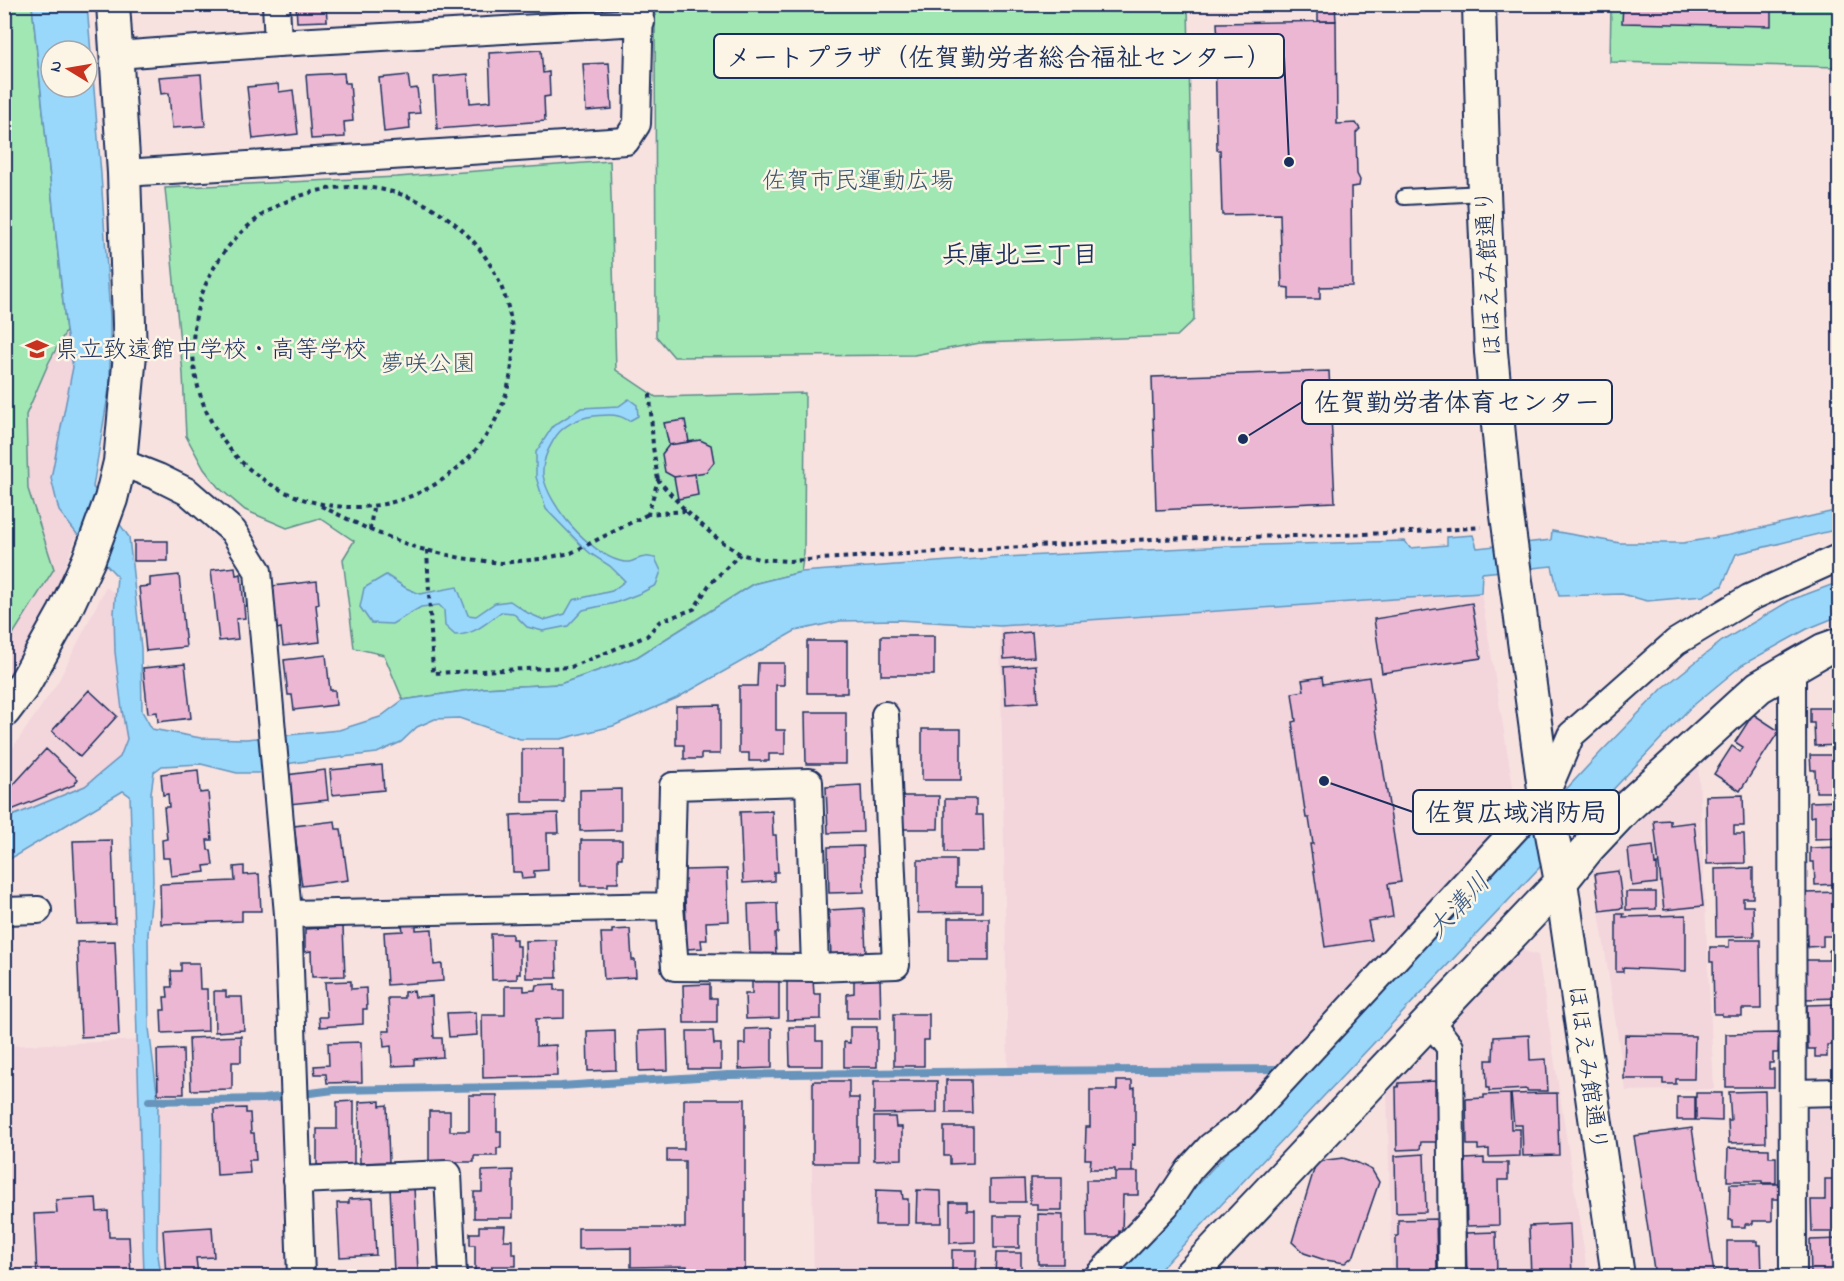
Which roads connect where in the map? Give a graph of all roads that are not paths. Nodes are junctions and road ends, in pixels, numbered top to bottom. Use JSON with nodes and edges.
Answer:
{"nodes":[{"id":1,"x":113,"y":4,"type":"edge"},
{"id":2,"x":276,"y":4,"type":"edge"},
{"id":3,"x":1479,"y":4,"type":"edge"},
{"id":4,"x":640,"y":13,"type":"edge"},
{"id":5,"x":278,"y":43,"type":"junction"},
{"id":6,"x":117,"y":55,"type":"junction"},
{"id":7,"x":124,"y":172,"type":"junction"},
{"id":8,"x":1484,"y":193,"type":"junction"},
{"id":9,"x":1404,"y":197,"type":"dead end"},
{"id":10,"x":120,"y":462,"type":"junction"},
{"id":11,"x":1839,"y":557,"type":"edge"},
{"id":12,"x":1839,"y":644,"type":"edge"},
{"id":13,"x":1792,"y":667,"type":"junction"},
{"id":14,"x":4,"y":711,"type":"edge"},
{"id":15,"x":885,"y":715,"type":"dead end"},
{"id":16,"x":1546,"y":801,"type":"junction"},
{"id":17,"x":1559,"y":871,"type":"junction"},
{"id":18,"x":670,"y":906,"type":"junction"},
{"id":19,"x":38,"y":910,"type":"dead end"},
{"id":20,"x":4,"y":911,"type":"edge"},
{"id":21,"x":288,"y":914,"type":"junction"},
{"id":22,"x":815,"y":968,"type":"junction"},
{"id":23,"x":1430,"y":1021,"type":"junction"},
{"id":24,"x":1839,"y":1092,"type":"edge"},
{"id":25,"x":1794,"y":1093,"type":"junction"},
{"id":26,"x":297,"y":1180,"type":"junction"},
{"id":27,"x":301,"y":1276,"type":"edge"},
{"id":28,"x":453,"y":1276,"type":"edge"},
{"id":29,"x":1098,"y":1276,"type":"edge"},
{"id":30,"x":1189,"y":1276,"type":"edge"},
{"id":31,"x":1452,"y":1276,"type":"edge"},
{"id":32,"x":1618,"y":1276,"type":"edge"},
{"id":33,"x":1794,"y":1276,"type":"edge"}],
"edges":[{"from":1,"to":6,"type":"street"},
{"from":2,"to":5,"type":"street"},
{"from":3,"to":8,"type":"street","name":"ほほえみ館通り"},
{"from":4,"to":5,"type":"street"},
{"from":4,"to":7,"type":"street"},
{"from":5,"to":6,"type":"street"},
{"from":6,"to":7,"type":"street"},
{"from":7,"to":10,"type":"street"},
{"from":8,"to":9,"type":"lane"},
{"from":8,"to":16,"type":"street","name":"ほほえみ館通り"},
{"from":10,"to":14,"type":"street"},
{"from":10,"to":21,"type":"street"},
{"from":11,"to":16,"type":"street"},
{"from":12,"to":13,"type":"street"},
{"from":13,"to":17,"type":"street"},
{"from":13,"to":25,"type":"street"},
{"from":15,"to":22,"type":"street"},
{"from":16,"to":17,"type":"street","name":"ほほえみ館通り"},
{"from":16,"to":29,"type":"street"},
{"from":17,"to":23,"type":"street"},
{"from":17,"to":32,"type":"street","name":"ほほえみ館通り"},
{"from":18,"to":21,"type":"street"},
{"from":18,"to":22,"type":"street"},
{"from":18,"to":22,"type":"street"},
{"from":19,"to":20,"type":"street"},
{"from":21,"to":26,"type":"street"},
{"from":23,"to":30,"type":"street"},
{"from":23,"to":31,"type":"street"},
{"from":24,"to":25,"type":"street"},
{"from":25,"to":33,"type":"street"},
{"from":26,"to":27,"type":"street"},
{"from":26,"to":28,"type":"street"}]}
